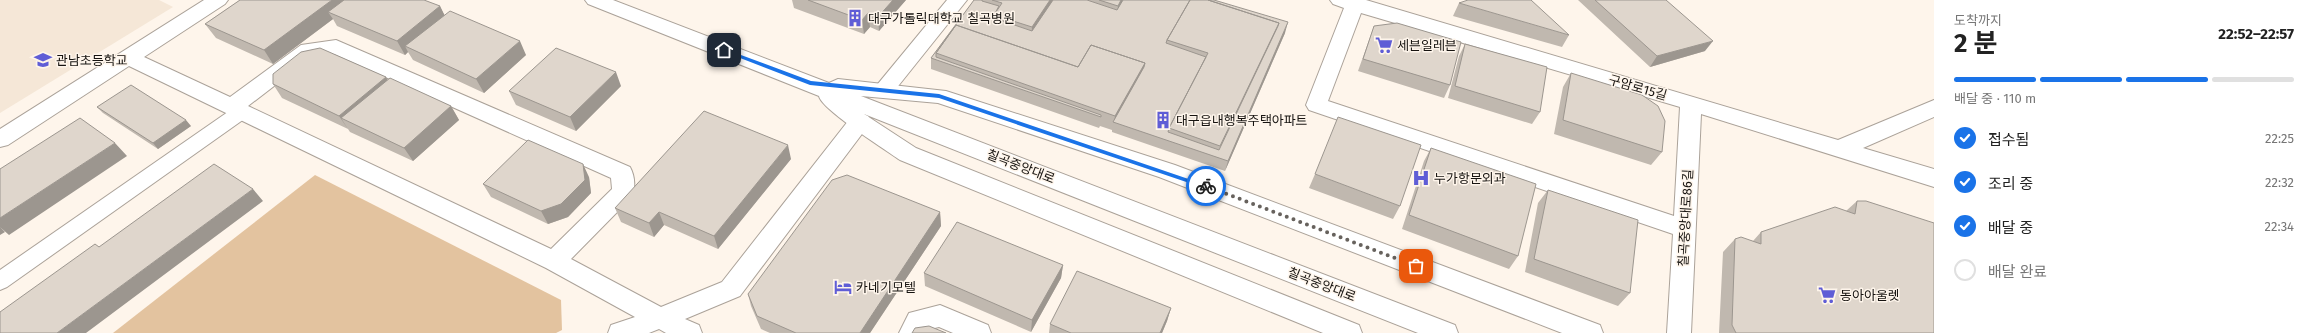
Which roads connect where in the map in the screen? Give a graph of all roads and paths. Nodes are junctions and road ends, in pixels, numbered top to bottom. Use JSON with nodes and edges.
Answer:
{"nodes":[{"id":1,"x":218,"y":0,"type":"edge"},
{"id":2,"x":595,"y":0,"type":"edge"},
{"id":3,"x":957,"y":0,"type":"edge"},
{"id":4,"x":1351,"y":2,"type":"edge"},
{"id":5,"x":129,"y":58,"type":"junction"},
{"id":6,"x":810,"y":83,"type":"junction"},
{"id":7,"x":884,"y":90,"type":"junction"},
{"id":8,"x":1691,"y":103,"type":"junction"},
{"id":9,"x":1934,"y":108,"type":"edge"},
{"id":10,"x":236,"y":109,"type":"junction"},
{"id":11,"x":860,"y":122,"type":"junction"},
{"id":12,"x":0,"y":139,"type":"edge"},
{"id":13,"x":1839,"y":150,"type":"junction"},
{"id":14,"x":1934,"y":178,"type":"edge"},
{"id":15,"x":1684,"y":228,"type":"junction"},
{"id":16,"x":554,"y":261,"type":"junction"},
{"id":17,"x":0,"y":281,"type":"edge"},
{"id":18,"x":660,"y":318,"type":"junction"},
{"id":19,"x":620,"y":333,"type":"edge"},
{"id":20,"x":690,"y":333,"type":"edge"},
{"id":21,"x":911,"y":333,"type":"edge"},
{"id":22,"x":979,"y":333,"type":"edge"},
{"id":23,"x":1350,"y":333,"type":"edge"},
{"id":24,"x":1446,"y":333,"type":"edge"},
{"id":25,"x":1591,"y":333,"type":"edge"},
{"id":26,"x":1679,"y":333,"type":"edge"}],
"edges":[{"from":1,"to":5,"type":"street"},
{"from":2,"to":6,"type":"street","name":"칠곡중앙대로"},
{"from":3,"to":7,"type":"street"},
{"from":4,"to":8,"type":"street","name":"구암로15길"},
{"from":4,"to":15,"type":"street"},
{"from":5,"to":10,"type":"street"},
{"from":5,"to":12,"type":"street"},
{"from":6,"to":7,"type":"street"},
{"from":6,"to":11,"type":"street"},
{"from":6,"to":24,"type":"street","name":"칠곡중앙대로"},
{"from":7,"to":25,"type":"street"},
{"from":8,"to":13,"type":"street","name":"구암로15길"},
{"from":8,"to":15,"type":"street","name":"칠곡중앙대로86길"},
{"from":9,"to":13,"type":"street"},
{"from":10,"to":16,"type":"street"},
{"from":10,"to":16,"type":"street"},
{"from":10,"to":17,"type":"lane"},
{"from":11,"to":18,"type":"street"},
{"from":11,"to":23,"type":"street"},
{"from":13,"to":14,"type":"street","name":"구암로15길"},
{"from":15,"to":26,"type":"street","name":"칠곡중앙대로86길"},
{"from":16,"to":18,"type":"street"},
{"from":18,"to":19,"type":"street"},
{"from":18,"to":20,"type":"street"},
{"from":21,"to":22,"type":"street"}]}
